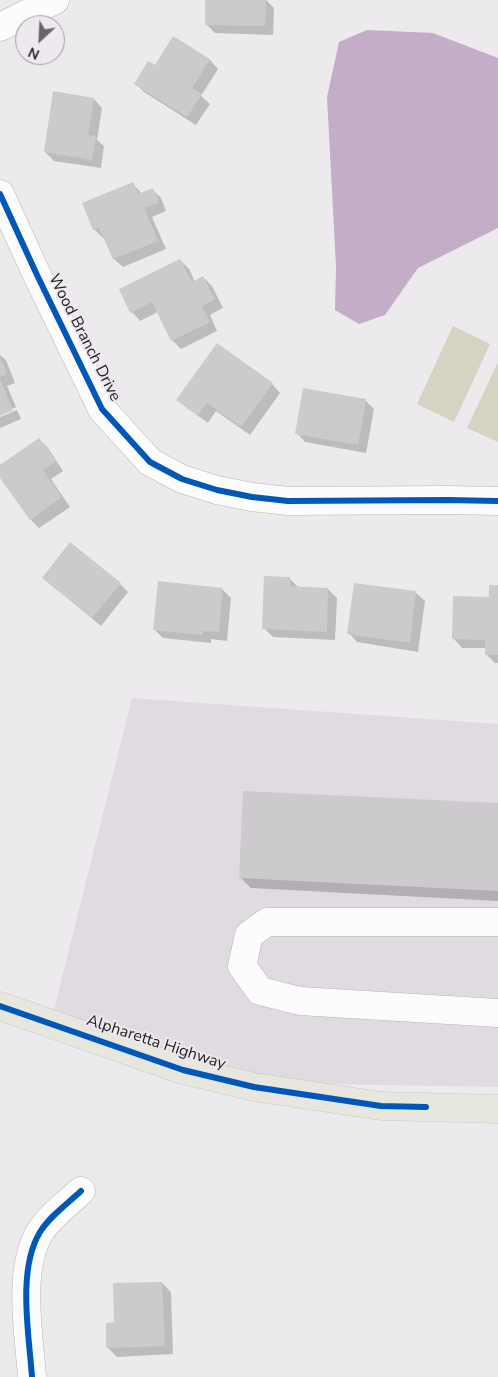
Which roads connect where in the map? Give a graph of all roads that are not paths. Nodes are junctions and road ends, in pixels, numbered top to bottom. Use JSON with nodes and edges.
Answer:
{"nodes":[{"id":1,"x":54,"y":0,"type":"edge"},
{"id":2,"x":0,"y":26,"type":"edge"},
{"id":3,"x":0,"y":194,"type":"edge"},
{"id":4,"x":498,"y":501,"type":"edge"},
{"id":5,"x":498,"y":922,"type":"edge"},
{"id":6,"x":0,"y":1006,"type":"edge"},
{"id":7,"x":498,"y":1013,"type":"edge"},
{"id":8,"x":498,"y":1109,"type":"edge"},
{"id":9,"x":81,"y":1192,"type":"dead end"},
{"id":10,"x":32,"y":1377,"type":"edge"}],
"edges":[{"from":1,"to":2,"type":"street"},
{"from":3,"to":4,"type":"street","name":"Wood Branch Drive"},
{"from":5,"to":7,"type":"street"},
{"from":6,"to":8,"type":"main road","name":"Alpharetta Highway"},
{"from":9,"to":10,"type":"street"}]}
